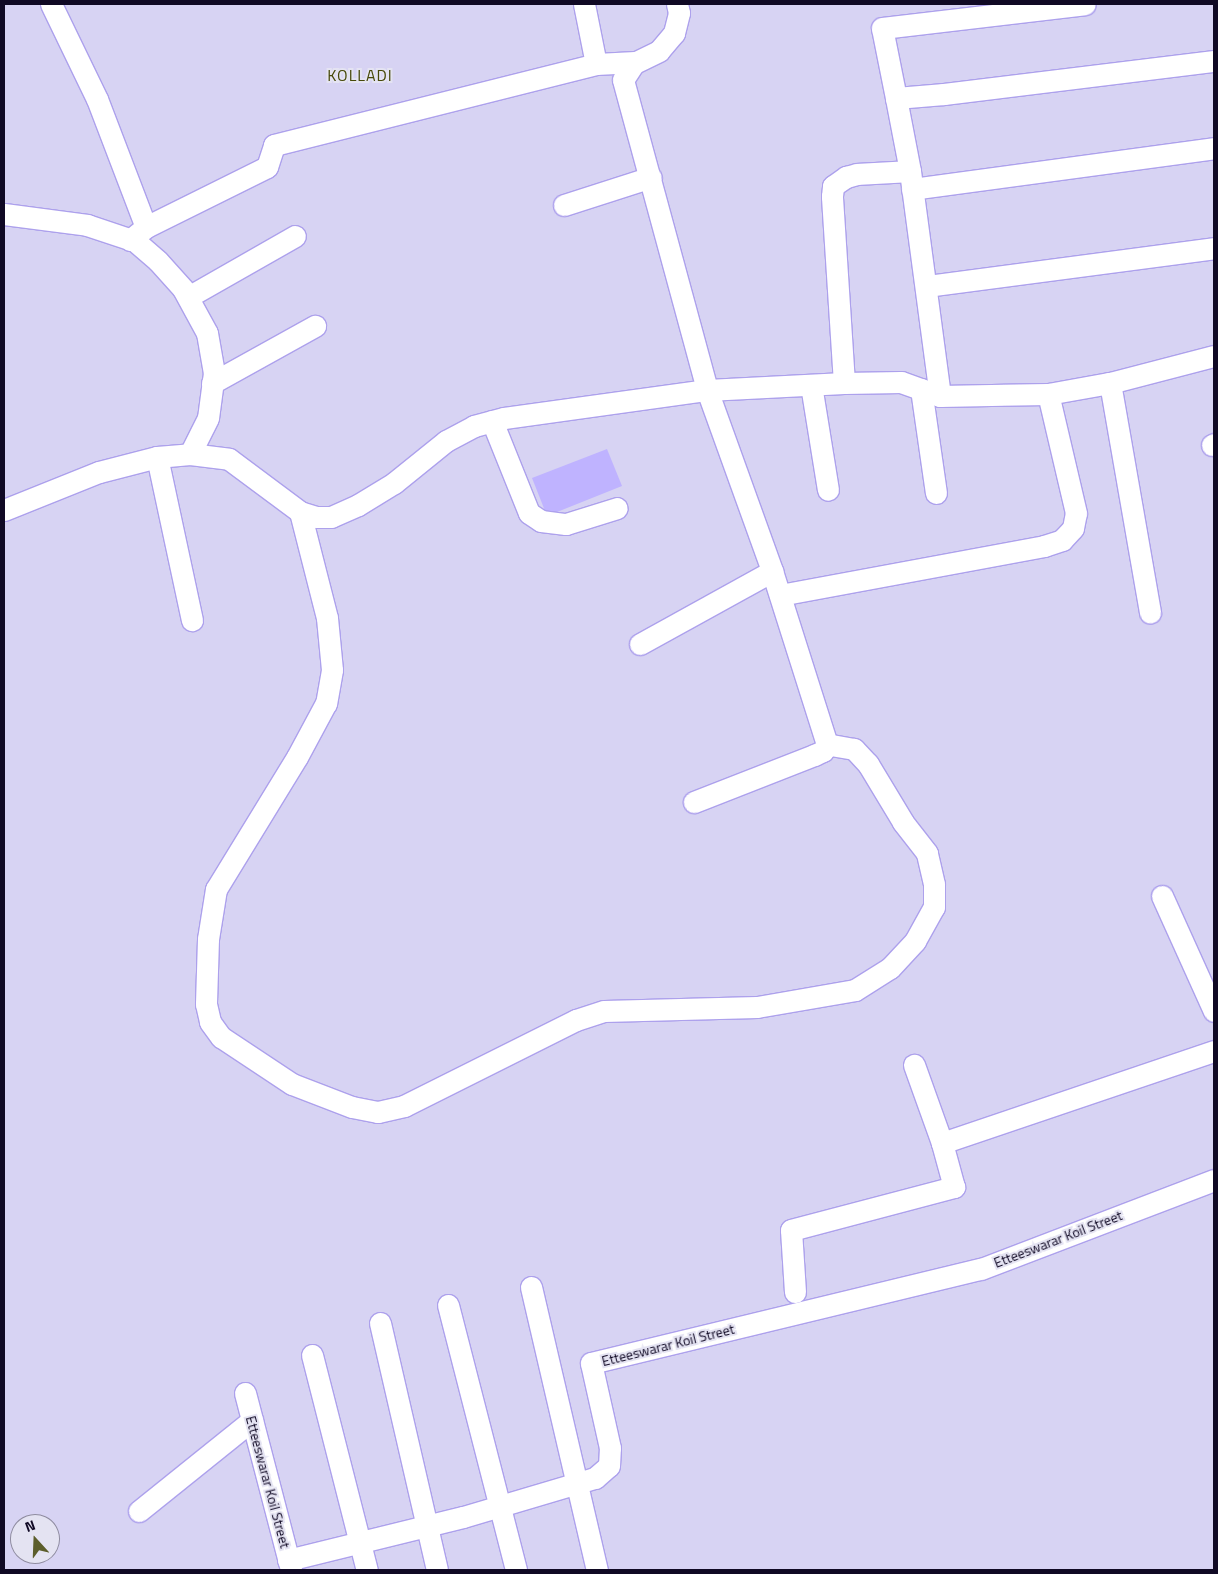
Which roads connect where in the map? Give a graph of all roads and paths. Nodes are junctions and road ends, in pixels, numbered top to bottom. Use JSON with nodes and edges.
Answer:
{"nodes":[{"id":1,"x":51,"y":4,"type":"edge"},
{"id":2,"x":584,"y":4,"type":"edge"},
{"id":3,"x":677,"y":4,"type":"edge"},
{"id":4,"x":1085,"y":4,"type":"edge"},
{"id":5,"x":1214,"y":61,"type":"edge"},
{"id":6,"x":634,"y":62,"type":"junction"},
{"id":7,"x":596,"y":64,"type":"junction"},
{"id":8,"x":896,"y":98,"type":"junction"},
{"id":9,"x":1214,"y":148,"type":"edge"},
{"id":10,"x":651,"y":177,"type":"junction"},
{"id":11,"x":911,"y":180,"type":"junction"},
{"id":12,"x":564,"y":205,"type":"dead end"},
{"id":13,"x":4,"y":214,"type":"edge"},
{"id":14,"x":138,"y":234,"type":"junction"},
{"id":15,"x":295,"y":236,"type":"dead end"},
{"id":16,"x":1214,"y":248,"type":"edge"},
{"id":17,"x":927,"y":286,"type":"junction"},
{"id":18,"x":188,"y":298,"type":"junction"},
{"id":19,"x":315,"y":326,"type":"dead end"},
{"id":20,"x":1214,"y":356,"type":"edge"},
{"id":21,"x":212,"y":383,"type":"junction"},
{"id":22,"x":844,"y":383,"type":"junction"},
{"id":23,"x":1110,"y":383,"type":"junction"},
{"id":24,"x":811,"y":385,"type":"junction"},
{"id":25,"x":707,"y":390,"type":"junction"},
{"id":26,"x":930,"y":392,"type":"junction"},
{"id":27,"x":1048,"y":394,"type":"junction"},
{"id":28,"x":492,"y":421,"type":"junction"},
{"id":29,"x":190,"y":454,"type":"junction"},
{"id":30,"x":157,"y":458,"type":"junction"},
{"id":31,"x":828,"y":490,"type":"dead end"},
{"id":32,"x":936,"y":493,"type":"dead end"},
{"id":33,"x":617,"y":508,"type":"dead end"},
{"id":34,"x":4,"y":510,"type":"edge"},
{"id":35,"x":300,"y":512,"type":"junction"},
{"id":36,"x":772,"y":571,"type":"junction"},
{"id":37,"x":780,"y":595,"type":"junction"},
{"id":38,"x":1150,"y":613,"type":"dead end"},
{"id":39,"x":192,"y":620,"type":"dead end"},
{"id":40,"x":640,"y":644,"type":"dead end"},
{"id":41,"x":827,"y":744,"type":"junction"},
{"id":42,"x":694,"y":802,"type":"dead end"},
{"id":43,"x":1162,"y":896,"type":"dead end"},
{"id":44,"x":1214,"y":1011,"type":"edge"},
{"id":45,"x":1214,"y":1051,"type":"edge"},
{"id":46,"x":914,"y":1065,"type":"dead end"},
{"id":47,"x":942,"y":1142,"type":"junction"},
{"id":48,"x":1214,"y":1180,"type":"edge"},
{"id":49,"x":531,"y":1287,"type":"dead end"},
{"id":50,"x":794,"y":1292,"type":"dead end"},
{"id":51,"x":448,"y":1306,"type":"dead end"},
{"id":52,"x":380,"y":1323,"type":"dead end"},
{"id":53,"x":312,"y":1355,"type":"dead end"},
{"id":54,"x":245,"y":1393,"type":"dead end"},
{"id":55,"x":252,"y":1420,"type":"junction"},
{"id":56,"x":575,"y":1485,"type":"junction"},
{"id":57,"x":500,"y":1506,"type":"junction"},
{"id":58,"x":139,"y":1510,"type":"dead end"},
{"id":59,"x":426,"y":1526,"type":"junction"},
{"id":60,"x":360,"y":1542,"type":"junction"},
{"id":61,"x":290,"y":1565,"type":"edge"},
{"id":62,"x":367,"y":1570,"type":"edge"},
{"id":63,"x":437,"y":1570,"type":"edge"},
{"id":64,"x":516,"y":1570,"type":"edge"},
{"id":65,"x":597,"y":1570,"type":"edge"}],
"edges":[{"from":1,"to":14,"type":"street"},
{"from":2,"to":7,"type":"street"},
{"from":3,"to":6,"type":"street"},
{"from":4,"to":8,"type":"street"},
{"from":5,"to":8,"type":"street"},
{"from":6,"to":7,"type":"street"},
{"from":6,"to":10,"type":"street"},
{"from":7,"to":14,"type":"street"},
{"from":8,"to":11,"type":"street"},
{"from":9,"to":11,"type":"street"},
{"from":10,"to":12,"type":"street"},
{"from":10,"to":25,"type":"street"},
{"from":11,"to":17,"type":"street"},
{"from":11,"to":22,"type":"street"},
{"from":13,"to":14,"type":"street"},
{"from":14,"to":18,"type":"street"},
{"from":15,"to":18,"type":"street"},
{"from":16,"to":17,"type":"street"},
{"from":17,"to":26,"type":"street"},
{"from":18,"to":21,"type":"street"},
{"from":19,"to":21,"type":"street"},
{"from":20,"to":23,"type":"street"},
{"from":21,"to":29,"type":"street"},
{"from":22,"to":24,"type":"street"},
{"from":22,"to":26,"type":"street"},
{"from":23,"to":27,"type":"street"},
{"from":23,"to":38,"type":"street"},
{"from":24,"to":25,"type":"street"},
{"from":24,"to":31,"type":"street"},
{"from":25,"to":28,"type":"street"},
{"from":25,"to":36,"type":"street"},
{"from":26,"to":27,"type":"street"},
{"from":26,"to":32,"type":"street"},
{"from":27,"to":37,"type":"street"},
{"from":28,"to":33,"type":"street"},
{"from":28,"to":35,"type":"street"},
{"from":29,"to":30,"type":"street"},
{"from":29,"to":35,"type":"street"},
{"from":30,"to":34,"type":"street"},
{"from":30,"to":39,"type":"street"},
{"from":35,"to":41,"type":"street"},
{"from":36,"to":37,"type":"street"},
{"from":36,"to":40,"type":"street"},
{"from":37,"to":41,"type":"street"},
{"from":41,"to":42,"type":"street"},
{"from":43,"to":44,"type":"street"},
{"from":45,"to":47,"type":"street"},
{"from":46,"to":47,"type":"street"},
{"from":47,"to":50,"type":"street"},
{"from":48,"to":56,"type":"street","name":"Etteeswarar Koil Street"},
{"from":49,"to":56,"type":"street"},
{"from":51,"to":57,"type":"street"},
{"from":52,"to":59,"type":"street"},
{"from":53,"to":60,"type":"street"},
{"from":54,"to":55,"type":"street","name":"Etteeswarar Koil Street"},
{"from":55,"to":58,"type":"street"},
{"from":55,"to":61,"type":"street","name":"Etteeswarar Koil Street"},
{"from":56,"to":57,"type":"street","name":"Etteeswarar Koil Street"},
{"from":56,"to":65,"type":"street"},
{"from":57,"to":59,"type":"street","name":"Etteeswarar Koil Street"},
{"from":57,"to":64,"type":"street"},
{"from":59,"to":60,"type":"street","name":"Etteeswarar Koil Street"},
{"from":59,"to":63,"type":"street"},
{"from":60,"to":61,"type":"street","name":"Etteeswarar Koil Street"},
{"from":60,"to":62,"type":"street"}]}
